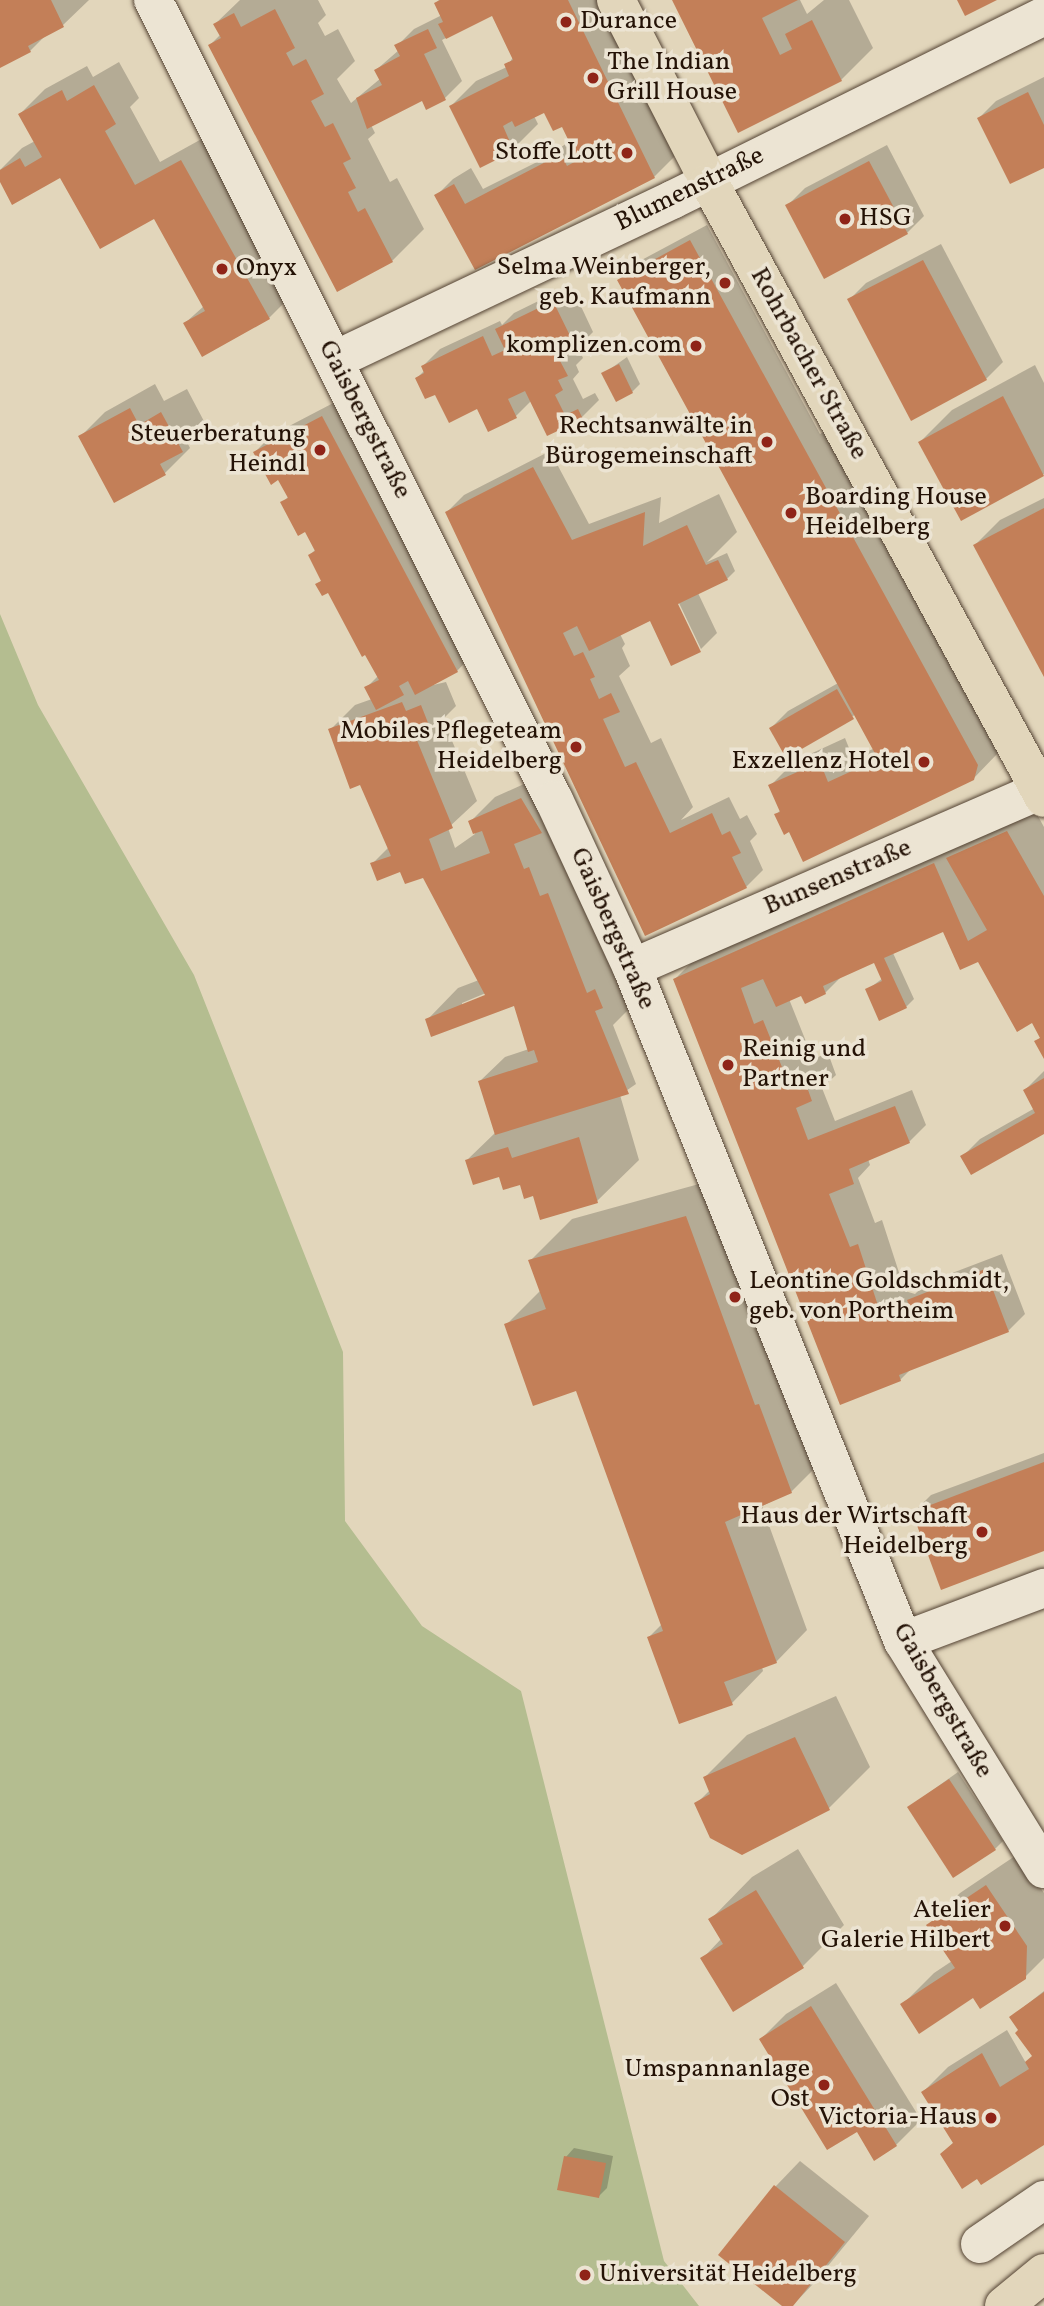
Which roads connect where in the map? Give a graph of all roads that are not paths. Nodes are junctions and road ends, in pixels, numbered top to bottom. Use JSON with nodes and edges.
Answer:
{"nodes":[{"id":1,"x":153,"y":0,"type":"edge"},
{"id":2,"x":616,"y":0,"type":"edge"},
{"id":3,"x":1044,"y":16,"type":"edge"},
{"id":4,"x":709,"y":182,"type":"junction"},
{"id":5,"x":335,"y":360,"type":"junction"},
{"id":6,"x":1043,"y":793,"type":"edge"},
{"id":7,"x":632,"y":968,"type":"junction"},
{"id":8,"x":1044,"y":1588,"type":"edge"},
{"id":9,"x":903,"y":1641,"type":"junction"},
{"id":10,"x":1044,"y":1869,"type":"edge"},
{"id":11,"x":1044,"y":2200,"type":"edge"},
{"id":12,"x":980,"y":2244,"type":"dead end"},
{"id":13,"x":1044,"y":2273,"type":"edge"},
{"id":14,"x":1004,"y":2306,"type":"edge"}],
"edges":[{"from":1,"to":5,"type":"street","name":"Gaisbergstraße"},
{"from":2,"to":4,"type":"main road","name":"Rohrbacher Straße"},
{"from":3,"to":4,"type":"street","name":"Blumenstraße"},
{"from":4,"to":5,"type":"street","name":"Blumenstraße"},
{"from":4,"to":6,"type":"main road","name":"Rohrbacher Straße"},
{"from":5,"to":7,"type":"street","name":"Gaisbergstraße"},
{"from":6,"to":7,"type":"street","name":"Bunsenstraße"},
{"from":7,"to":9,"type":"street","name":"Gaisbergstraße"},
{"from":8,"to":9,"type":"street"},
{"from":9,"to":10,"type":"street","name":"Gaisbergstraße"},
{"from":11,"to":12,"type":"street"},
{"from":13,"to":14,"type":"main road"}]}
